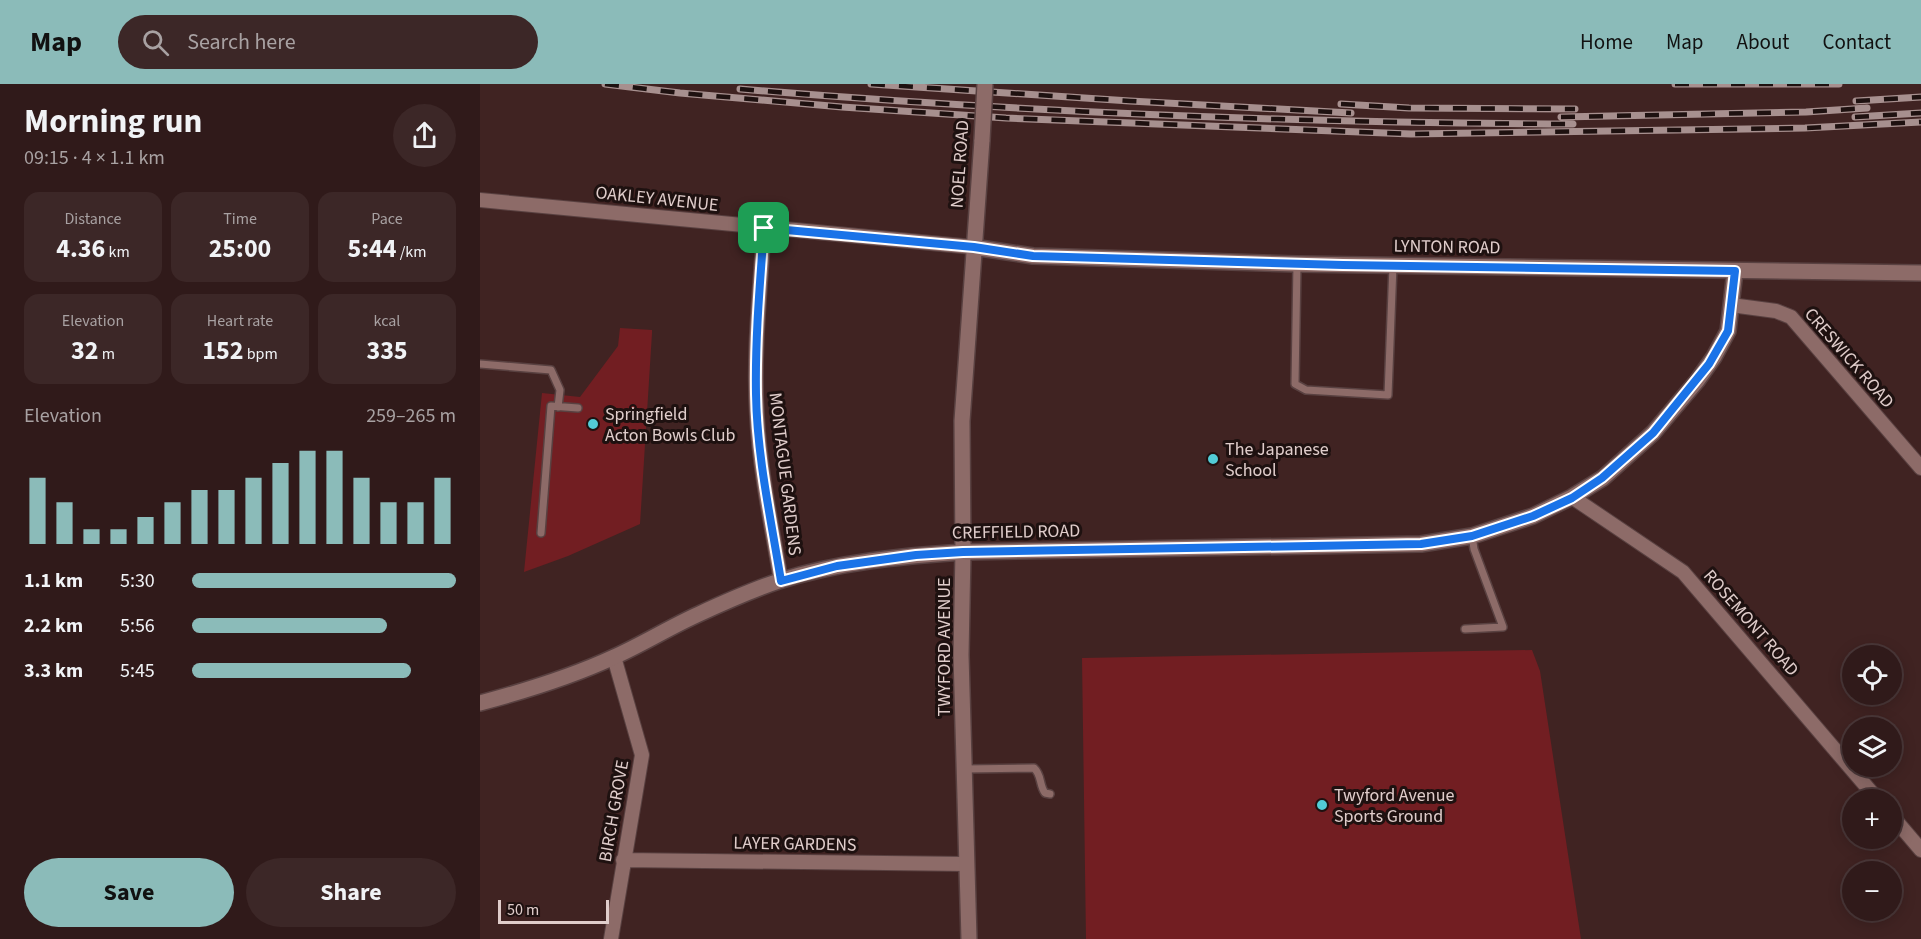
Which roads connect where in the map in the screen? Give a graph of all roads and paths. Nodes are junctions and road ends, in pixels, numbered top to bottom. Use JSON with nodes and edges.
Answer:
{"nodes":[{"id":1,"x":985,"y":84,"type":"edge"},
{"id":2,"x":480,"y":201,"type":"edge"},
{"id":3,"x":764,"y":228,"type":"junction"},
{"id":4,"x":974,"y":247,"type":"junction"},
{"id":5,"x":1297,"y":264,"type":"junction"},
{"id":6,"x":1393,"y":265,"type":"junction"},
{"id":7,"x":1735,"y":271,"type":"junction"},
{"id":8,"x":1921,"y":273,"type":"edge"},
{"id":9,"x":1731,"y":305,"type":"junction"},
{"id":10,"x":480,"y":364,"type":"edge"},
{"id":11,"x":558,"y":407,"type":"junction"},
{"id":12,"x":578,"y":408,"type":"dead end"},
{"id":13,"x":1921,"y":468,"type":"edge"},
{"id":14,"x":1572,"y":498,"type":"junction"},
{"id":15,"x":541,"y":533,"type":"dead end"},
{"id":16,"x":1472,"y":536,"type":"junction"},
{"id":17,"x":963,"y":552,"type":"junction"},
{"id":18,"x":781,"y":581,"type":"junction"},
{"id":19,"x":1465,"y":629,"type":"dead end"},
{"id":20,"x":614,"y":657,"type":"junction"},
{"id":21,"x":480,"y":703,"type":"edge"},
{"id":22,"x":965,"y":769,"type":"junction"},
{"id":23,"x":1869,"y":789,"type":"edge"},
{"id":24,"x":1050,"y":794,"type":"dead end"},
{"id":25,"x":1902,"y":828,"type":"edge"},
{"id":26,"x":1921,"y":850,"type":"edge"},
{"id":27,"x":623,"y":860,"type":"junction"},
{"id":28,"x":967,"y":864,"type":"junction"},
{"id":29,"x":611,"y":939,"type":"edge"},
{"id":30,"x":969,"y":939,"type":"edge"}],
"edges":[{"from":1,"to":4,"type":"street","name":"NOEL ROAD","bridge":true},
{"from":2,"to":3,"type":"street","name":"OAKLEY AVENUE"},
{"from":3,"to":4,"type":"street","name":"OAKLEY AVENUE"},
{"from":3,"to":18,"type":"street","name":"MONTAGUE GARDENS"},
{"from":4,"to":5,"type":"street","name":"LYNTON ROAD"},
{"from":4,"to":17,"type":"street","name":"TWYFORD AVENUE"},
{"from":5,"to":6,"type":"street","name":"LYNTON ROAD"},
{"from":5,"to":6,"type":"lane"},
{"from":6,"to":7,"type":"street","name":"LYNTON ROAD"},
{"from":7,"to":8,"type":"street","name":"LYNTON ROAD"},
{"from":7,"to":9,"type":"street","name":"CREFFIELD ROAD"},
{"from":9,"to":13,"type":"street","name":"CRESWICK ROAD"},
{"from":9,"to":14,"type":"street","name":"CREFFIELD ROAD"},
{"from":10,"to":11,"type":"lane"},
{"from":11,"to":12,"type":"lane"},
{"from":11,"to":15,"type":"lane"},
{"from":14,"to":16,"type":"street","name":"CREFFIELD ROAD"},
{"from":14,"to":23,"type":"street","name":"ROSEMONT ROAD"},
{"from":16,"to":17,"type":"street","name":"CREFFIELD ROAD"},
{"from":16,"to":19,"type":"lane"},
{"from":17,"to":18,"type":"street","name":"CREFFIELD ROAD"},
{"from":17,"to":22,"type":"street","name":"TWYFORD AVENUE"},
{"from":18,"to":20,"type":"street","name":"CREFFIELD ROAD"},
{"from":20,"to":21,"type":"street","name":"CREFFIELD ROAD"},
{"from":20,"to":27,"type":"street","name":"BIRCH GROVE"},
{"from":22,"to":24,"type":"lane"},
{"from":22,"to":28,"type":"street","name":"TWYFORD AVENUE"},
{"from":25,"to":26,"type":"street"},
{"from":27,"to":28,"type":"street","name":"LAYER GARDENS"},
{"from":27,"to":29,"type":"street","name":"BIRCH GROVE"},
{"from":28,"to":30,"type":"street","name":"TWYFORD AVENUE"}]}
